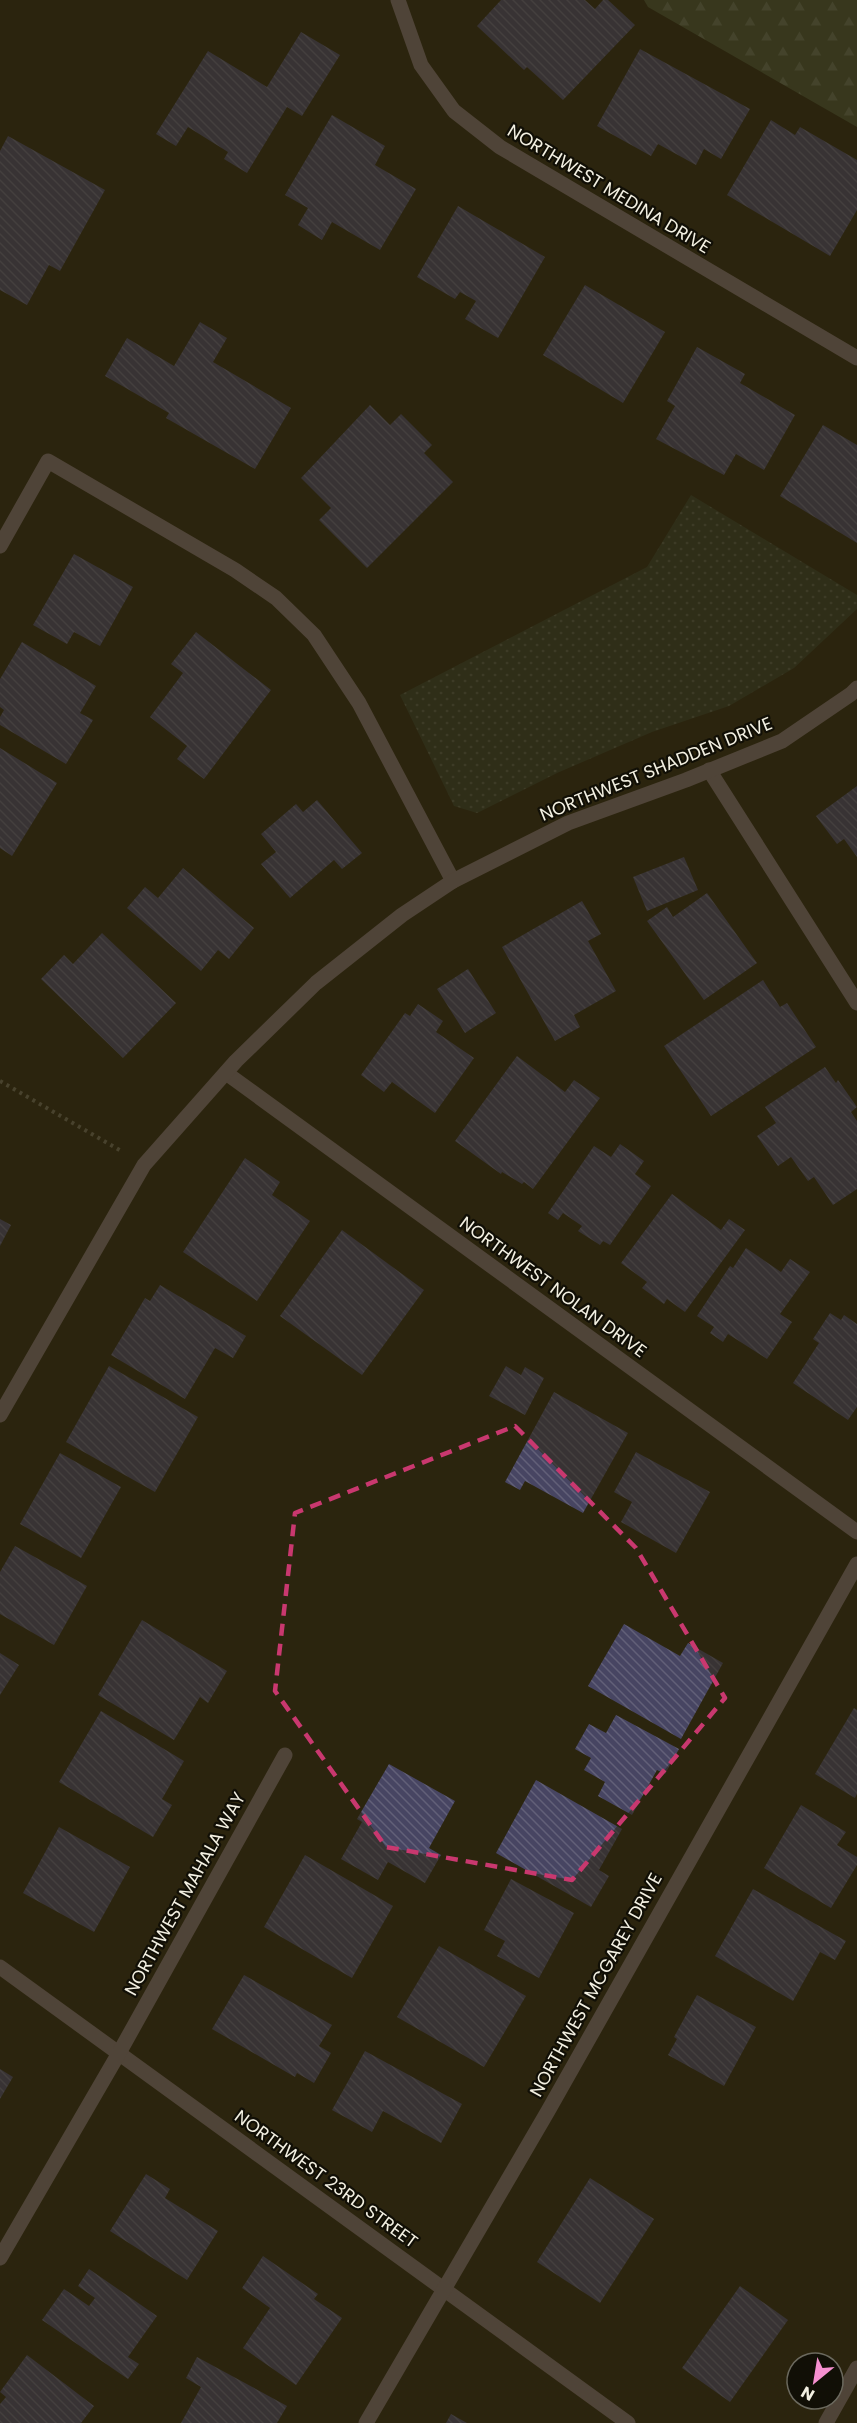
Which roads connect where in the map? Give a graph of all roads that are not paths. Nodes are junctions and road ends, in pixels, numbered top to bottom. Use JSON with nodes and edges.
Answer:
{"nodes":[{"id":1,"x":398,"y":0,"type":"edge"},
{"id":2,"x":857,"y":358,"type":"edge"},
{"id":3,"x":0,"y":546,"type":"edge"},
{"id":4,"x":857,"y":688,"type":"edge"},
{"id":5,"x":709,"y":770,"type":"junction"},
{"id":6,"x":453,"y":881,"type":"junction"},
{"id":7,"x":857,"y":1003,"type":"edge"},
{"id":8,"x":226,"y":1072,"type":"junction"},
{"id":9,"x":0,"y":1415,"type":"edge"},
{"id":10,"x":857,"y":1532,"type":"edge"},
{"id":11,"x":857,"y":1564,"type":"edge"},
{"id":12,"x":285,"y":1755,"type":"dead end"},
{"id":13,"x":0,"y":1967,"type":"edge"},
{"id":14,"x":119,"y":2053,"type":"junction"},
{"id":15,"x":0,"y":2258,"type":"edge"},
{"id":16,"x":444,"y":2289,"type":"junction"},
{"id":17,"x":857,"y":2368,"type":"edge"},
{"id":18,"x":366,"y":2423,"type":"edge"},
{"id":19,"x":628,"y":2423,"type":"edge"},
{"id":20,"x":826,"y":2423,"type":"edge"}],
"edges":[{"from":1,"to":2,"type":"street","name":"NORTHWEST MEDINA DRIVE"},
{"from":3,"to":6,"type":"street"},
{"from":4,"to":5,"type":"street","name":"NORTHWEST SHADDEN DRIVE"},
{"from":5,"to":6,"type":"street","name":"NORTHWEST SHADDEN DRIVE"},
{"from":5,"to":7,"type":"street"},
{"from":6,"to":8,"type":"street","name":"NORTHWEST SHADDEN DRIVE"},
{"from":8,"to":9,"type":"street","name":"NORTHWEST SHADDEN DRIVE"},
{"from":8,"to":10,"type":"street","name":"NORTHWEST NOLAN DRIVE"},
{"from":11,"to":16,"type":"street","name":"NORTHWEST MCGAREY DRIVE"},
{"from":12,"to":14,"type":"street","name":"NORTHWEST MAHALA WAY"},
{"from":13,"to":14,"type":"street","name":"NORTHWEST 23RD STREET"},
{"from":14,"to":15,"type":"street","name":"NORTHWEST MAHALA WAY"},
{"from":14,"to":16,"type":"street","name":"NORTHWEST 23RD STREET"},
{"from":16,"to":18,"type":"street","name":"NORTHWEST MCGAREY DRIVE"},
{"from":16,"to":19,"type":"street","name":"NORTHWEST 23RD STREET"},
{"from":17,"to":20,"type":"street"}]}
